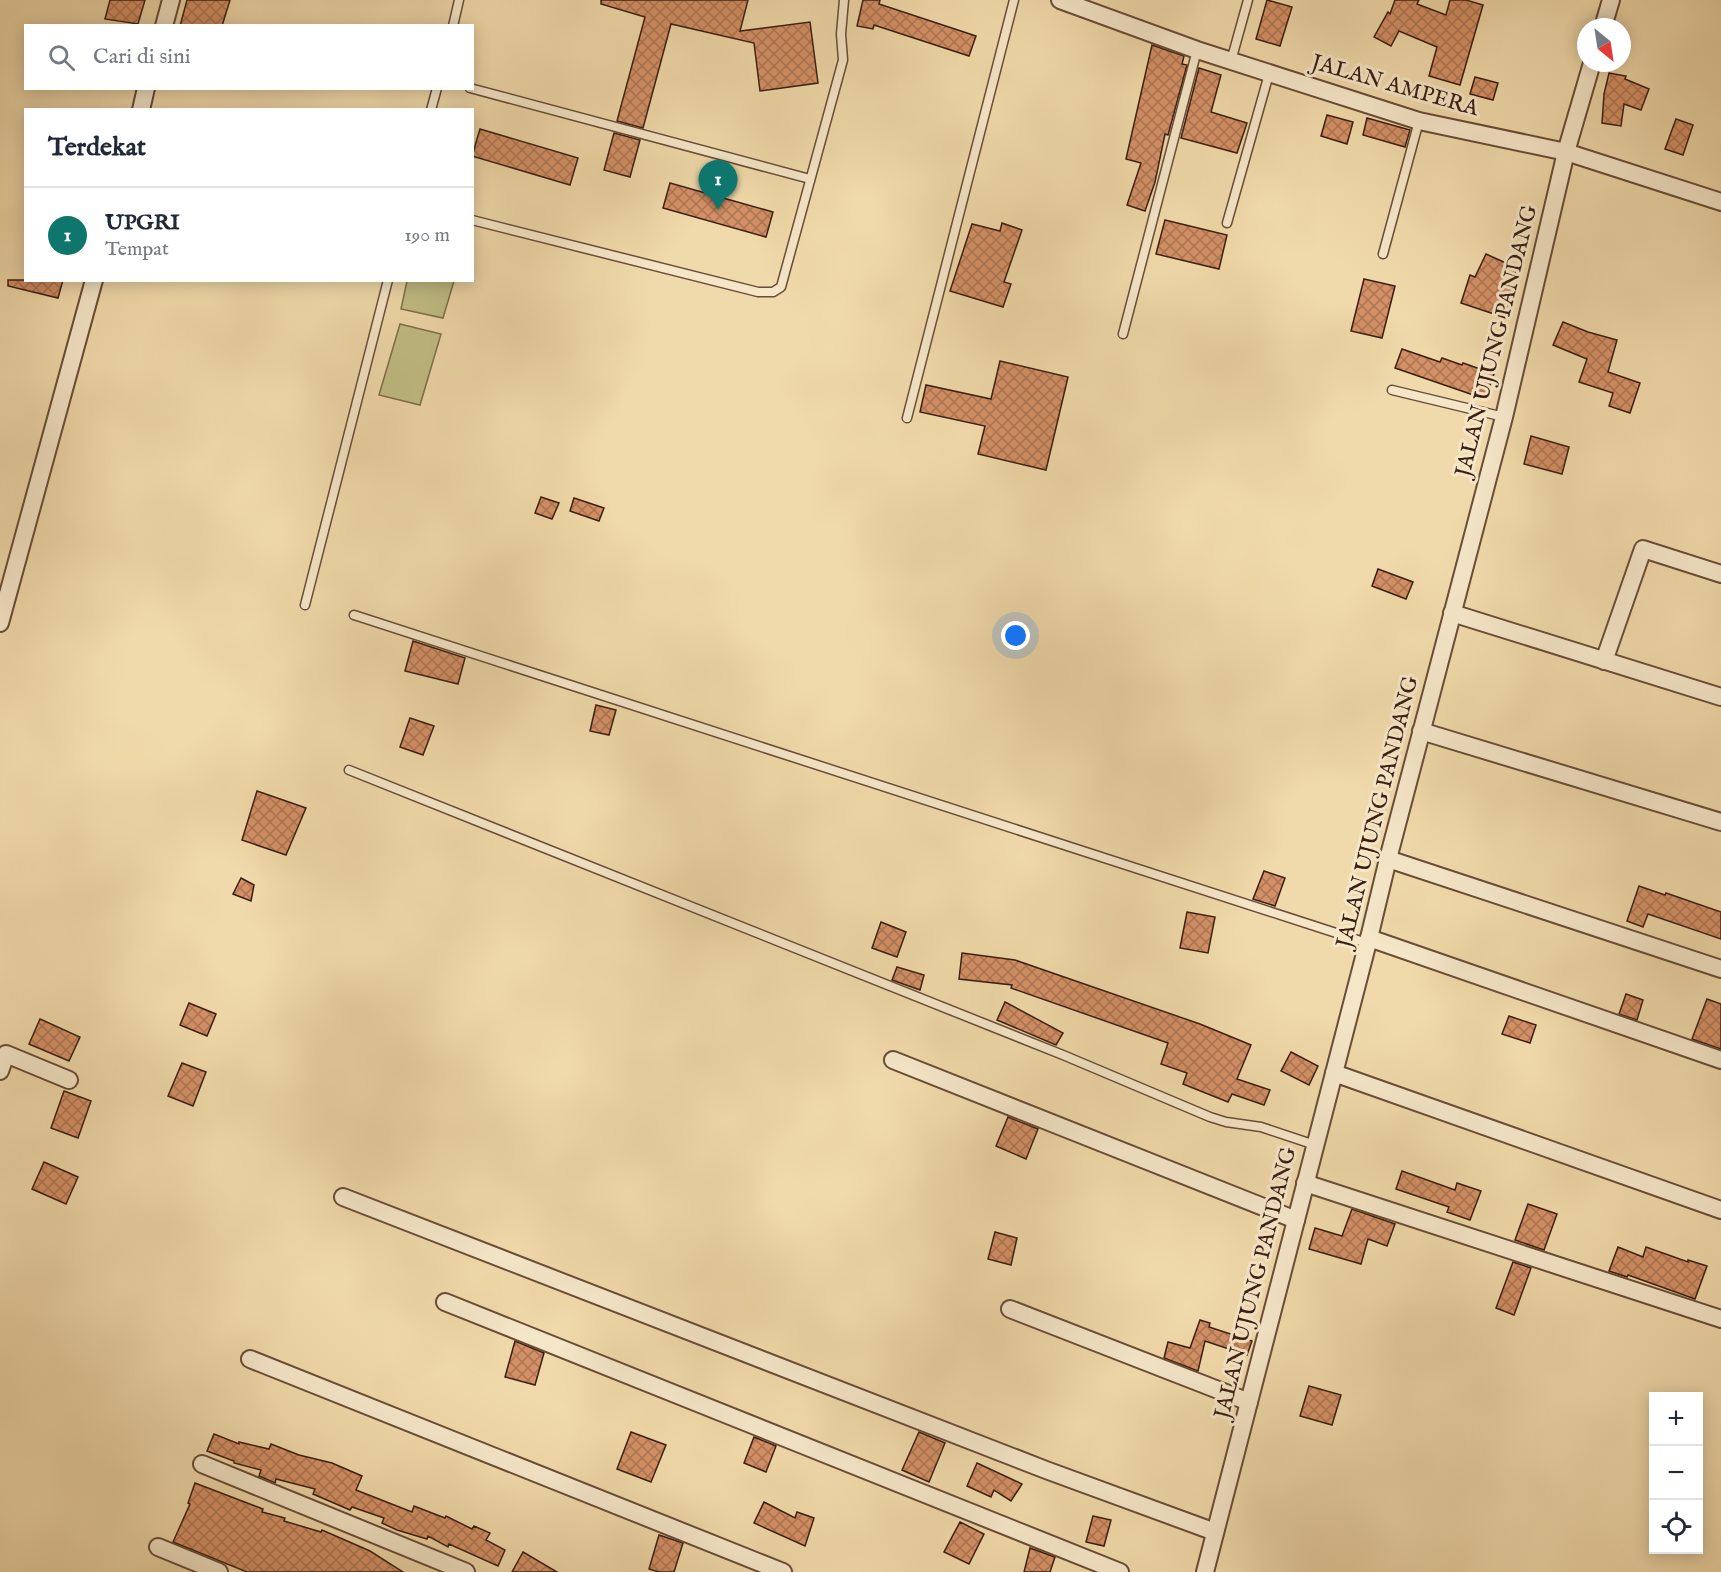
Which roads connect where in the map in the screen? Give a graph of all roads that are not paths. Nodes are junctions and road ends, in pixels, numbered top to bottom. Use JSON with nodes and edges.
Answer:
{"nodes":[{"id":1,"x":171,"y":0,"type":"edge"},
{"id":2,"x":459,"y":0,"type":"edge"},
{"id":3,"x":844,"y":0,"type":"edge"},
{"id":4,"x":1014,"y":0,"type":"edge"},
{"id":5,"x":1060,"y":0,"type":"edge"},
{"id":6,"x":1248,"y":0,"type":"edge"},
{"id":7,"x":1611,"y":0,"type":"edge"},
{"id":8,"x":1606,"y":18,"type":"edge"},
{"id":9,"x":165,"y":24,"type":"edge"},
{"id":10,"x":453,"y":24,"type":"edge"},
{"id":11,"x":1197,"y":50,"type":"junction"},
{"id":12,"x":1231,"y":61,"type":"junction"},
{"id":13,"x":1589,"y":72,"type":"edge"},
{"id":14,"x":1269,"y":74,"type":"junction"},
{"id":15,"x":474,"y":89,"type":"edge"},
{"id":16,"x":146,"y":90,"type":"edge"},
{"id":17,"x":436,"y":90,"type":"edge"},
{"id":18,"x":142,"y":108,"type":"edge"},
{"id":19,"x":431,"y":108,"type":"edge"},
{"id":20,"x":1419,"y":121,"type":"junction"},
{"id":21,"x":1566,"y":152,"type":"junction"},
{"id":22,"x":810,"y":179,"type":"junction"},
{"id":23,"x":1721,"y":202,"type":"edge"},
{"id":24,"x":474,"y":221,"type":"edge"},
{"id":25,"x":1227,"y":223,"type":"dead end"},
{"id":26,"x":1383,"y":254,"type":"dead end"},
{"id":27,"x":93,"y":282,"type":"edge"},
{"id":28,"x":387,"y":282,"type":"edge"},
{"id":29,"x":1123,"y":334,"type":"dead end"},
{"id":30,"x":1392,"y":390,"type":"dead end"},
{"id":31,"x":1504,"y":417,"type":"junction"},
{"id":32,"x":907,"y":418,"type":"dead end"},
{"id":33,"x":1721,"y":574,"type":"edge"},
{"id":34,"x":305,"y":605,"type":"dead end"},
{"id":35,"x":1452,"y":613,"type":"junction"},
{"id":36,"x":354,"y":615,"type":"dead end"},
{"id":37,"x":0,"y":623,"type":"edge"},
{"id":38,"x":1604,"y":661,"type":"junction"},
{"id":39,"x":1721,"y":697,"type":"edge"},
{"id":40,"x":1421,"y":731,"type":"junction"},
{"id":41,"x":349,"y":770,"type":"dead end"},
{"id":42,"x":1721,"y":822,"type":"edge"},
{"id":43,"x":1388,"y":859,"type":"junction"},
{"id":44,"x":1368,"y":940,"type":"junction"},
{"id":45,"x":1721,"y":969,"type":"edge"},
{"id":46,"x":893,"y":1060,"type":"dead end"},
{"id":47,"x":1721,"y":1060,"type":"edge"},
{"id":48,"x":0,"y":1071,"type":"edge"},
{"id":49,"x":1334,"y":1072,"type":"junction"},
{"id":50,"x":69,"y":1080,"type":"dead end"},
{"id":51,"x":1315,"y":1145,"type":"junction"},
{"id":52,"x":1305,"y":1183,"type":"junction"},
{"id":53,"x":343,"y":1197,"type":"dead end"},
{"id":54,"x":1721,"y":1210,"type":"edge"},
{"id":55,"x":1296,"y":1220,"type":"junction"},
{"id":56,"x":445,"y":1302,"type":"dead end"},
{"id":57,"x":1010,"y":1309,"type":"dead end"},
{"id":58,"x":1721,"y":1319,"type":"edge"},
{"id":59,"x":250,"y":1359,"type":"dead end"},
{"id":60,"x":1249,"y":1402,"type":"junction"},
{"id":61,"x":202,"y":1464,"type":"dead end"},
{"id":62,"x":1215,"y":1532,"type":"junction"},
{"id":63,"x":158,"y":1547,"type":"dead end"},
{"id":64,"x":219,"y":1572,"type":"edge"},
{"id":65,"x":466,"y":1572,"type":"edge"},
{"id":66,"x":783,"y":1572,"type":"edge"},
{"id":67,"x":1120,"y":1572,"type":"edge"},
{"id":68,"x":1205,"y":1572,"type":"edge"}],
"edges":[{"from":1,"to":9,"type":"street"},
{"from":2,"to":10,"type":"lane"},
{"from":3,"to":22,"type":"lane"},
{"from":4,"to":32,"type":"lane"},
{"from":5,"to":11,"type":"street","name":"JALAN AMPERA"},
{"from":6,"to":12,"type":"lane"},
{"from":7,"to":8,"type":"street"},
{"from":11,"to":12,"type":"street","name":"JALAN AMPERA"},
{"from":11,"to":29,"type":"lane"},
{"from":12,"to":14,"type":"street","name":"JALAN AMPERA"},
{"from":13,"to":21,"type":"street","name":"JALAN UJUNG PANDANG"},
{"from":14,"to":20,"type":"street","name":"JALAN AMPERA"},
{"from":14,"to":25,"type":"lane"},
{"from":15,"to":22,"type":"lane"},
{"from":16,"to":18,"type":"street"},
{"from":17,"to":19,"type":"lane"},
{"from":20,"to":21,"type":"street","name":"JALAN AMPERA"},
{"from":20,"to":26,"type":"lane"},
{"from":21,"to":23,"type":"street","name":"JALAN AMPERA"},
{"from":21,"to":31,"type":"street","name":"JALAN UJUNG PANDANG"},
{"from":22,"to":24,"type":"lane"},
{"from":27,"to":37,"type":"street"},
{"from":28,"to":34,"type":"lane"},
{"from":30,"to":31,"type":"lane"},
{"from":31,"to":35,"type":"street","name":"JALAN UJUNG PANDANG"},
{"from":33,"to":38,"type":"street"},
{"from":35,"to":38,"type":"street"},
{"from":35,"to":40,"type":"street","name":"JALAN UJUNG PANDANG"},
{"from":36,"to":44,"type":"lane"},
{"from":38,"to":39,"type":"street"},
{"from":40,"to":42,"type":"street"},
{"from":40,"to":43,"type":"street","name":"JALAN UJUNG PANDANG"},
{"from":41,"to":51,"type":"lane"},
{"from":43,"to":44,"type":"street","name":"JALAN UJUNG PANDANG"},
{"from":43,"to":45,"type":"street"},
{"from":44,"to":47,"type":"street"},
{"from":44,"to":49,"type":"street","name":"JALAN UJUNG PANDANG"},
{"from":46,"to":55,"type":"street"},
{"from":48,"to":50,"type":"street"},
{"from":49,"to":51,"type":"street","name":"JALAN UJUNG PANDANG"},
{"from":49,"to":54,"type":"street"},
{"from":51,"to":52,"type":"street","name":"JALAN UJUNG PANDANG"},
{"from":52,"to":55,"type":"street","name":"JALAN UJUNG PANDANG"},
{"from":52,"to":58,"type":"street"},
{"from":53,"to":62,"type":"street"},
{"from":55,"to":60,"type":"street","name":"JALAN UJUNG PANDANG"},
{"from":56,"to":67,"type":"street"},
{"from":57,"to":60,"type":"street"},
{"from":59,"to":66,"type":"street"},
{"from":60,"to":62,"type":"street","name":"JALAN UJUNG PANDANG"},
{"from":61,"to":65,"type":"street"},
{"from":62,"to":68,"type":"street","name":"JALAN UJUNG PANDANG"},
{"from":63,"to":64,"type":"street"}]}
